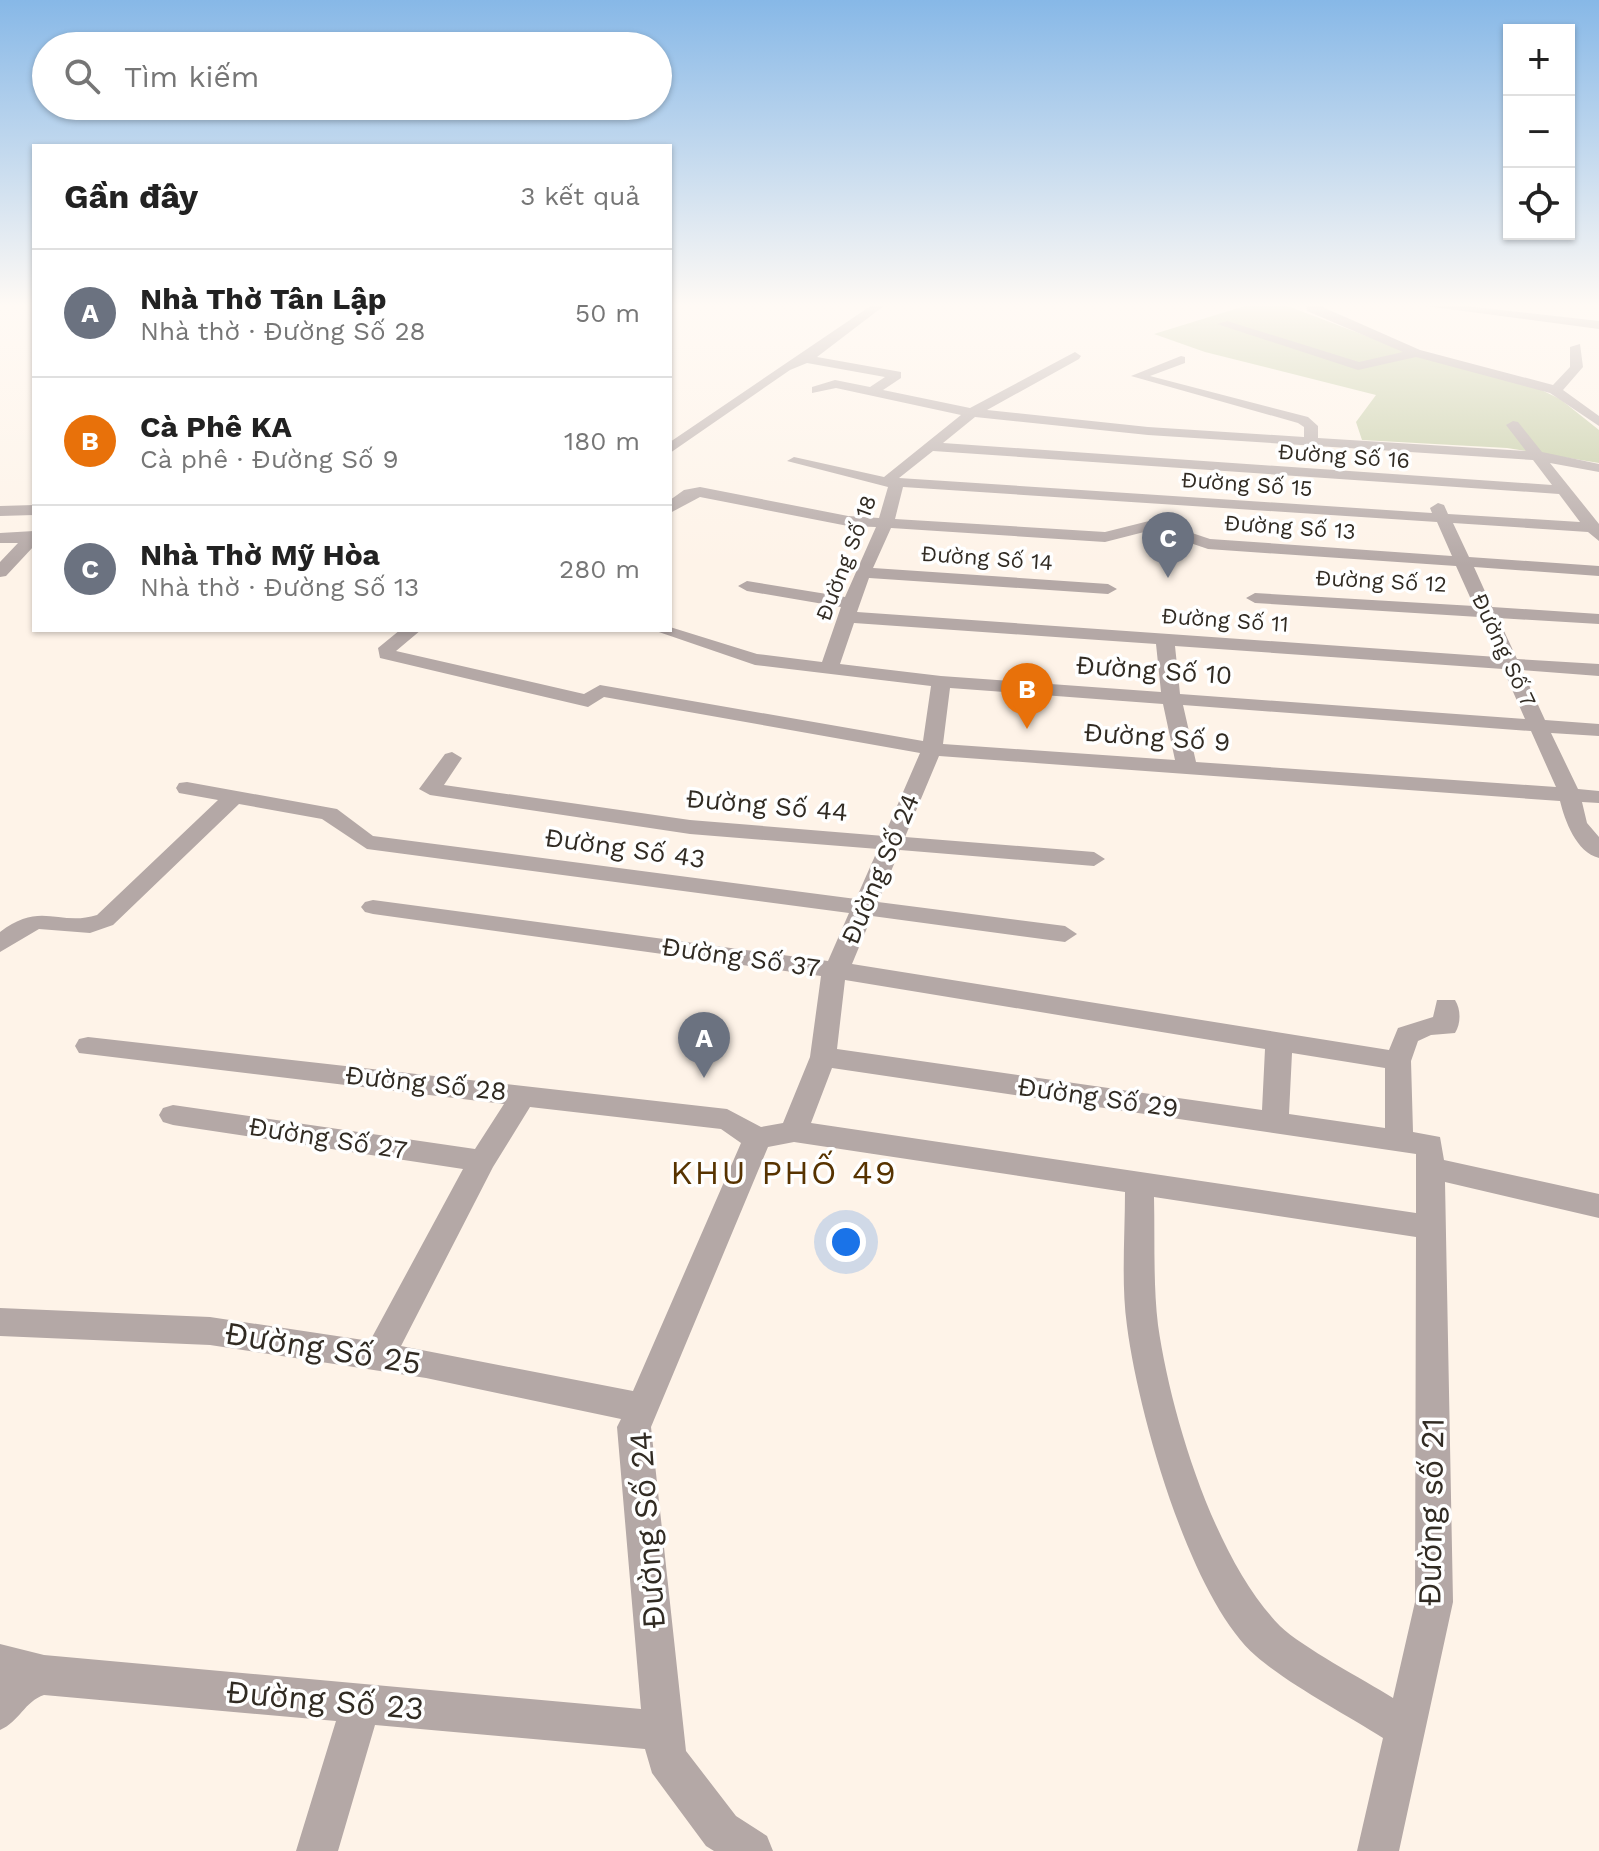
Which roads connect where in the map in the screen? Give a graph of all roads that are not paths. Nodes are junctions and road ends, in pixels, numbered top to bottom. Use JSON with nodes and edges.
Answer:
{"nodes":[{"id":1,"x":751,"y":391,"type":"edge"},
{"id":2,"x":881,"y":391,"type":"edge"},
{"id":3,"x":1011,"y":391,"type":"edge"},
{"id":4,"x":1195,"y":391,"type":"edge"},
{"id":5,"x":1557,"y":391,"type":"edge"},
{"id":6,"x":1569,"y":399,"type":"junction"},
{"id":7,"x":1599,"y":401,"type":"edge"},
{"id":8,"x":972,"y":413,"type":"junction"},
{"id":9,"x":1599,"y":422,"type":"edge"},
{"id":10,"x":1513,"y":425,"type":"dead end"},
{"id":11,"x":1148,"y":431,"type":"junction"},
{"id":12,"x":1311,"y":442,"type":"junction"},
{"id":13,"x":929,"y":446,"type":"junction"},
{"id":14,"x":1409,"y":447,"type":"junction"},
{"id":15,"x":672,"y":448,"type":"edge"},
{"id":16,"x":1539,"y":456,"type":"junction"},
{"id":17,"x":794,"y":461,"type":"dead end"},
{"id":18,"x":1599,"y":468,"type":"edge"},
{"id":19,"x":1150,"y":481,"type":"junction"},
{"id":20,"x":893,"y":482,"type":"junction"},
{"id":21,"x":1425,"y":483,"type":"junction"},
{"id":22,"x":1565,"y":490,"type":"junction"},
{"id":23,"x":672,"y":506,"type":"edge"},
{"id":24,"x":32,"y":510,"type":"edge"},
{"id":25,"x":0,"y":511,"type":"edge"},
{"id":26,"x":1444,"y":519,"type":"junction"},
{"id":27,"x":886,"y":523,"type":"junction"},
{"id":28,"x":1153,"y":525,"type":"junction"},
{"id":29,"x":1597,"y":532,"type":"edge"},
{"id":30,"x":0,"y":538,"type":"edge"},
{"id":31,"x":32,"y":538,"type":"edge"},
{"id":32,"x":32,"y":539,"type":"edge"},
{"id":33,"x":1460,"y":561,"type":"junction"},
{"id":34,"x":1599,"y":571,"type":"edge"},
{"id":35,"x":0,"y":572,"type":"edge"},
{"id":36,"x":862,"y":572,"type":"junction"},
{"id":37,"x":747,"y":586,"type":"dead end"},
{"id":38,"x":1108,"y":589,"type":"dead end"},
{"id":39,"x":1255,"y":598,"type":"dead end"},
{"id":40,"x":850,"y":610,"type":"junction"},
{"id":41,"x":1487,"y":611,"type":"junction"},
{"id":42,"x":1599,"y":619,"type":"edge"},
{"id":43,"x":409,"y":632,"type":"edge"},
{"id":44,"x":668,"y":632,"type":"edge"},
{"id":45,"x":1165,"y":640,"type":"junction"},
{"id":46,"x":1510,"y":664,"type":"junction"},
{"id":47,"x":829,"y":669,"type":"junction"},
{"id":48,"x":1599,"y":670,"type":"edge"},
{"id":49,"x":941,"y":682,"type":"junction"},
{"id":50,"x":1171,"y":697,"type":"junction"},
{"id":51,"x":1539,"y":725,"type":"junction"},
{"id":52,"x":1599,"y":730,"type":"edge"},
{"id":53,"x":932,"y":749,"type":"junction"},
{"id":54,"x":452,"y":758,"type":"dead end"},
{"id":55,"x":1187,"y":767,"type":"junction"},
{"id":56,"x":187,"y":788,"type":"dead end"},
{"id":57,"x":1570,"y":795,"type":"junction"},
{"id":58,"x":234,"y":797,"type":"junction"},
{"id":59,"x":1599,"y":797,"type":"edge"},
{"id":60,"x":890,"y":844,"type":"junction"},
{"id":61,"x":1599,"y":851,"type":"edge"},
{"id":62,"x":1094,"y":859,"type":"dead end"},
{"id":63,"x":864,"y":906,"type":"junction"},
{"id":64,"x":373,"y":907,"type":"dead end"},
{"id":65,"x":10,"y":923,"type":"edge"},
{"id":66,"x":1065,"y":934,"type":"dead end"},
{"id":67,"x":0,"y":944,"type":"edge"},
{"id":68,"x":836,"y":970,"type":"junction"},
{"id":69,"x":1446,"y":1006,"type":"dead end"},
{"id":70,"x":1279,"y":1043,"type":"junction"},
{"id":71,"x":88,"y":1046,"type":"dead end"},
{"id":72,"x":823,"y":1057,"type":"junction"},
{"id":73,"x":1398,"y":1061,"type":"junction"},
{"id":74,"x":524,"y":1094,"type":"junction"},
{"id":75,"x":173,"y":1115,"type":"dead end"},
{"id":76,"x":1275,"y":1122,"type":"junction"},
{"id":77,"x":794,"y":1131,"type":"junction"},
{"id":78,"x":757,"y":1139,"type":"junction"},
{"id":79,"x":1399,"y":1140,"type":"junction"},
{"id":80,"x":482,"y":1161,"type":"junction"},
{"id":81,"x":1432,"y":1168,"type":"junction"},
{"id":82,"x":1139,"y":1183,"type":"junction"},
{"id":83,"x":1599,"y":1206,"type":"edge"},
{"id":84,"x":1431,"y":1227,"type":"junction"},
{"id":85,"x":0,"y":1322,"type":"edge"},
{"id":86,"x":379,"y":1357,"type":"junction"},
{"id":87,"x":642,"y":1408,"type":"junction"},
{"id":88,"x":0,"y":1663,"type":"edge"},
{"id":89,"x":44,"y":1675,"type":"junction"},
{"id":90,"x":361,"y":1703,"type":"junction"},
{"id":91,"x":0,"y":1710,"type":"edge"},
{"id":92,"x":1405,"y":1729,"type":"junction"},
{"id":93,"x":664,"y":1731,"type":"junction"},
{"id":94,"x":317,"y":1851,"type":"edge"},
{"id":95,"x":752,"y":1851,"type":"edge"},
{"id":96,"x":1378,"y":1851,"type":"edge"}],
"edges":[{"from":1,"to":15,"type":"street"},
{"from":2,"to":8,"type":"street"},
{"from":3,"to":8,"type":"street","name":"Đường Số 18"},
{"from":4,"to":12,"type":"street"},
{"from":5,"to":6,"type":"street"},
{"from":6,"to":7,"type":"street"},
{"from":6,"to":9,"type":"street"},
{"from":8,"to":11,"type":"street"},
{"from":8,"to":13,"type":"street","name":"Đường Số 18"},
{"from":10,"to":16,"type":"street"},
{"from":11,"to":12,"type":"street"},
{"from":11,"to":19,"type":"street"},
{"from":12,"to":14,"type":"street"},
{"from":13,"to":19,"type":"street","name":"Đường Số 16"},
{"from":13,"to":20,"type":"street","name":"Đường Số 18"},
{"from":14,"to":16,"type":"street"},
{"from":14,"to":21,"type":"street","name":"Đường Số 7"},
{"from":16,"to":18,"type":"street"},
{"from":16,"to":22,"type":"street"},
{"from":17,"to":20,"type":"street","name":"Đường Số 15"},
{"from":19,"to":20,"type":"street","name":"Đường Số 15"},
{"from":19,"to":21,"type":"street","name":"Đường Số 16"},
{"from":19,"to":26,"type":"street","name":"Đường Số 15"},
{"from":19,"to":28,"type":"street"},
{"from":20,"to":27,"type":"street","name":"Đường Số 18"},
{"from":21,"to":22,"type":"street","name":"Đường Số 16"},
{"from":21,"to":26,"type":"street","name":"Đường Số 7"},
{"from":22,"to":29,"type":"street"},
{"from":23,"to":27,"type":"street"},
{"from":24,"to":25,"type":"street"},
{"from":26,"to":29,"type":"street","name":"Đường Số 15"},
{"from":26,"to":33,"type":"street","name":"Đường Số 7"},
{"from":27,"to":28,"type":"street"},
{"from":27,"to":36,"type":"street","name":"Đường Số 18"},
{"from":28,"to":33,"type":"street","name":"Đường Số 13"},
{"from":30,"to":31,"type":"street"},
{"from":32,"to":35,"type":"street"},
{"from":33,"to":34,"type":"street","name":"Đường Số 13"},
{"from":33,"to":41,"type":"street","name":"Đường Số 7"},
{"from":36,"to":38,"type":"street","name":"Đường Số 14"},
{"from":36,"to":40,"type":"street","name":"Đường Số 18"},
{"from":37,"to":40,"type":"street","name":"Đường Số 11"},
{"from":39,"to":41,"type":"street","name":"Đường Số 12"},
{"from":40,"to":45,"type":"street","name":"Đường Số 11"},
{"from":40,"to":47,"type":"street","name":"Đường Số 18"},
{"from":41,"to":42,"type":"street","name":"Đường Số 12"},
{"from":41,"to":46,"type":"street","name":"Đường Số 7"},
{"from":43,"to":53,"type":"street","name":"Đường Số 9"},
{"from":44,"to":47,"type":"street","name":"Đường Số 10"},
{"from":45,"to":46,"type":"street","name":"Đường Số 11"},
{"from":45,"to":50,"type":"street"},
{"from":46,"to":48,"type":"street","name":"Đường Số 11"},
{"from":46,"to":51,"type":"street","name":"Đường Số 7"},
{"from":47,"to":49,"type":"street","name":"Đường Số 10"},
{"from":49,"to":50,"type":"street","name":"Đường Số 10"},
{"from":49,"to":53,"type":"street","name":"Đường Số 24"},
{"from":50,"to":51,"type":"street","name":"Đường Số 10"},
{"from":50,"to":55,"type":"street"},
{"from":51,"to":52,"type":"street","name":"Đường Số 10"},
{"from":51,"to":57,"type":"street","name":"Đường Số 7"},
{"from":53,"to":55,"type":"street","name":"Đường Số 9"},
{"from":53,"to":60,"type":"street","name":"Đường Số 24"},
{"from":54,"to":60,"type":"street","name":"Đường Số 44"},
{"from":55,"to":57,"type":"street","name":"Đường Số 9"},
{"from":56,"to":58,"type":"street","name":"Đường Số 43"},
{"from":57,"to":59,"type":"street","name":"Đường Số 9"},
{"from":57,"to":61,"type":"street","name":"Đường Số 7"},
{"from":58,"to":63,"type":"street","name":"Đường Số 43"},
{"from":58,"to":65,"type":"street"},
{"from":60,"to":62,"type":"street","name":"Đường Số 44"},
{"from":60,"to":63,"type":"street","name":"Đường Số 24"},
{"from":63,"to":66,"type":"street","name":"Đường Số 43"},
{"from":63,"to":68,"type":"street","name":"Đường Số 24"},
{"from":64,"to":68,"type":"street","name":"Đường Số 37"},
{"from":65,"to":67,"type":"street"},
{"from":68,"to":70,"type":"street","name":"Đường Số 37"},
{"from":68,"to":72,"type":"street","name":"Đường Số 24"},
{"from":69,"to":73,"type":"street"},
{"from":70,"to":73,"type":"street","name":"Đường Số 37"},
{"from":70,"to":76,"type":"street"},
{"from":71,"to":74,"type":"street","name":"Đường Số 28"},
{"from":72,"to":76,"type":"street","name":"Đường Số 29"},
{"from":72,"to":77,"type":"street"},
{"from":73,"to":79,"type":"street"},
{"from":74,"to":78,"type":"street","name":"Đường Số 28"},
{"from":74,"to":80,"type":"street"},
{"from":75,"to":80,"type":"street","name":"Đường Số 27"},
{"from":76,"to":79,"type":"street","name":"Đường Số 29"},
{"from":77,"to":78,"type":"street"},
{"from":77,"to":82,"type":"street"},
{"from":78,"to":87,"type":"street","name":"Đường Số 24"},
{"from":79,"to":81,"type":"street","name":"Đường Số 29"},
{"from":80,"to":86,"type":"street"},
{"from":81,"to":83,"type":"street"},
{"from":81,"to":84,"type":"street","name":"Đường số 21"},
{"from":82,"to":84,"type":"street"},
{"from":82,"to":92,"type":"street"},
{"from":84,"to":92,"type":"street","name":"Đường số 21"},
{"from":85,"to":86,"type":"street","name":"Đường Số 25"},
{"from":86,"to":87,"type":"street","name":"Đường Số 25"},
{"from":87,"to":93,"type":"street","name":"Đường Số 24"},
{"from":88,"to":89,"type":"street","name":"Đường Số 23"},
{"from":89,"to":90,"type":"street","name":"Đường Số 23"},
{"from":89,"to":91,"type":"street"},
{"from":90,"to":93,"type":"street","name":"Đường Số 23"},
{"from":90,"to":94,"type":"street"},
{"from":92,"to":96,"type":"street","name":"Đường số 21"},
{"from":93,"to":95,"type":"street","name":"Đường Số 24"}]}
